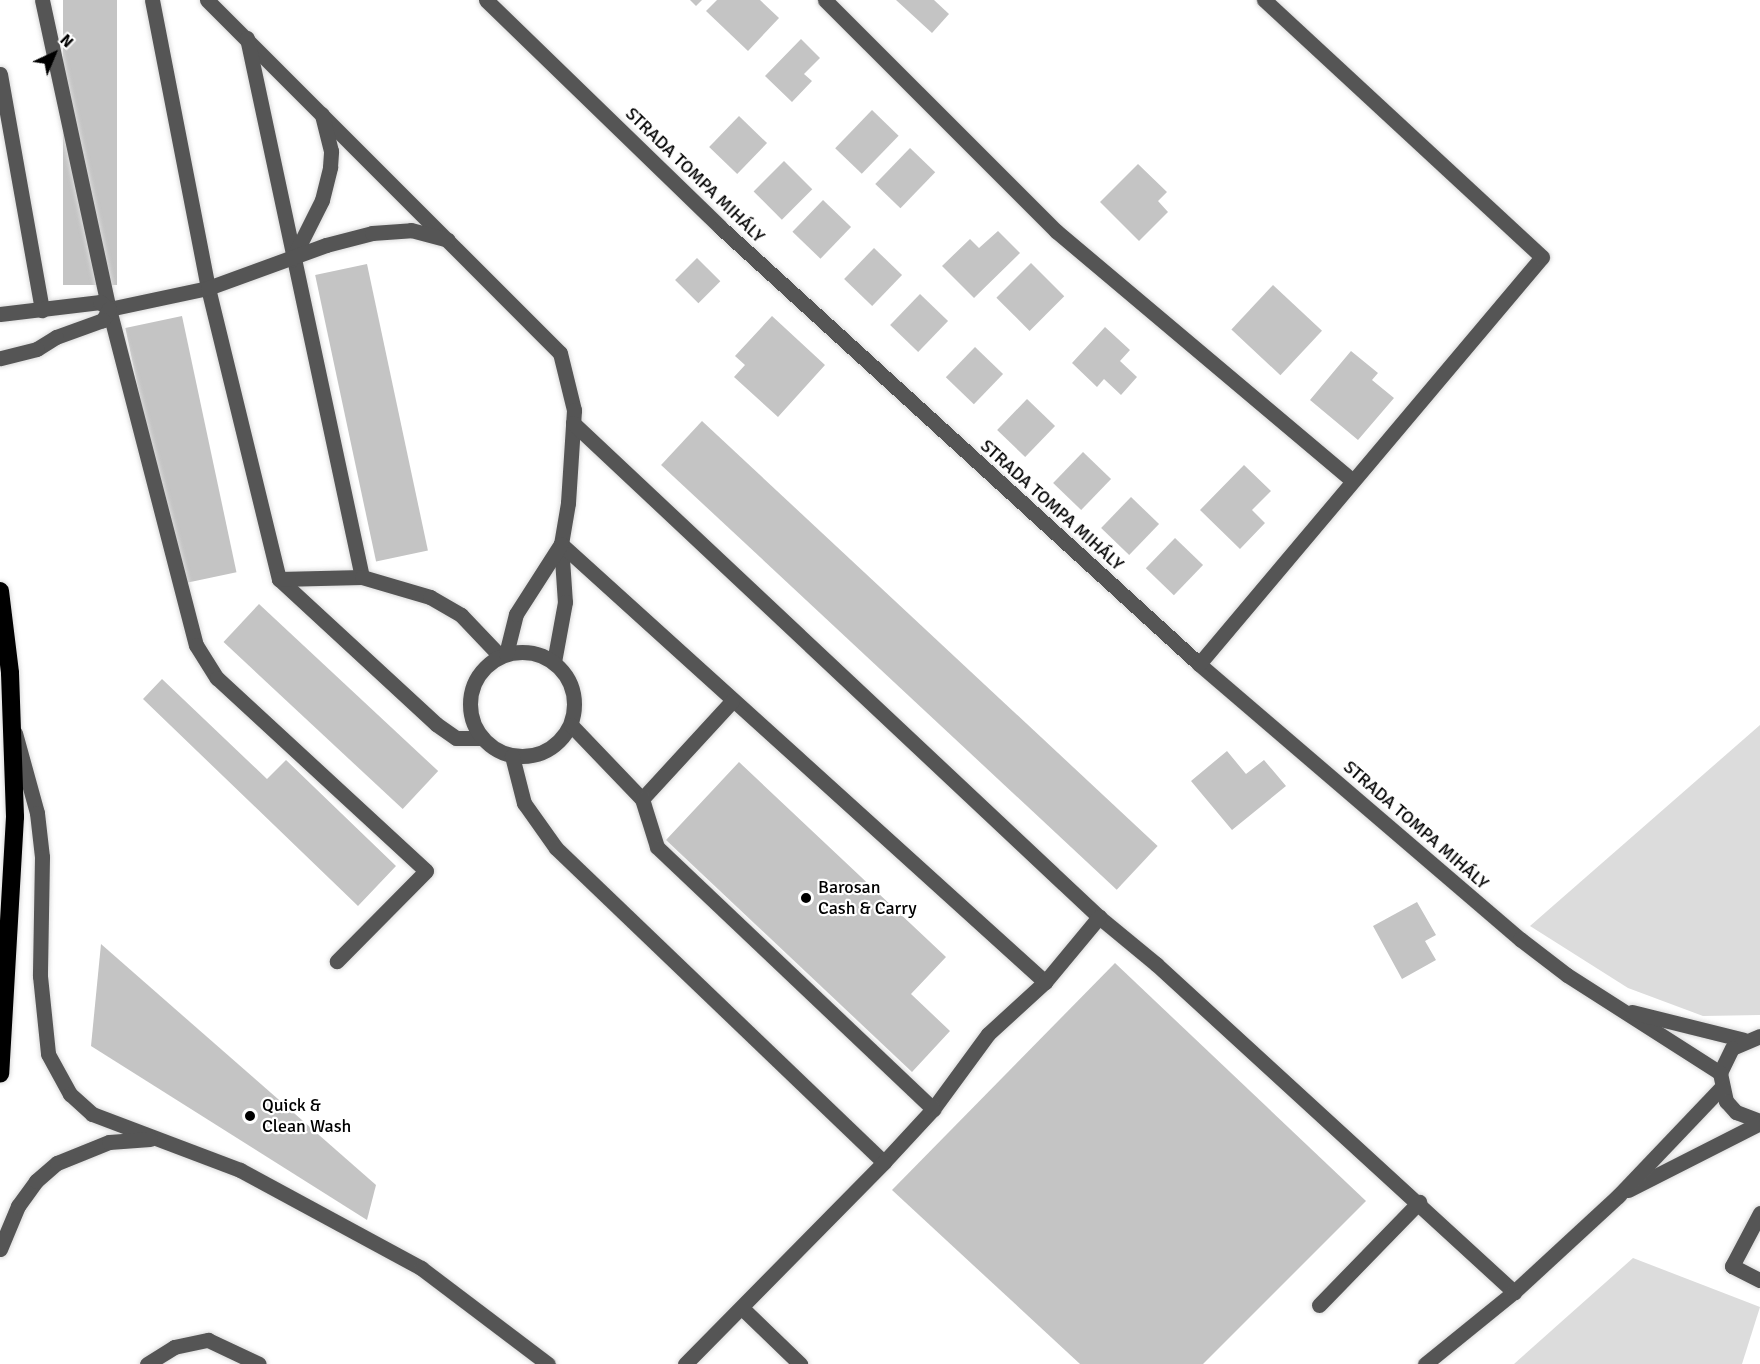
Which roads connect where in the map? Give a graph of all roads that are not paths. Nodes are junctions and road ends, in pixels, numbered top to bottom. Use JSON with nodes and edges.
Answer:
{"nodes":[{"id":1,"x":42,"y":0,"type":"edge"},
{"id":2,"x":152,"y":0,"type":"edge"},
{"id":3,"x":207,"y":0,"type":"edge"},
{"id":4,"x":486,"y":0,"type":"edge"},
{"id":5,"x":825,"y":0,"type":"edge"},
{"id":6,"x":1264,"y":0,"type":"edge"},
{"id":7,"x":247,"y":38,"type":"junction"},
{"id":8,"x":0,"y":74,"type":"edge"},
{"id":9,"x":321,"y":112,"type":"junction"},
{"id":10,"x":448,"y":240,"type":"junction"},
{"id":11,"x":292,"y":260,"type":"junction"},
{"id":12,"x":207,"y":288,"type":"junction"},
{"id":13,"x":109,"y":309,"type":"junction"},
{"id":14,"x":42,"y":310,"type":"junction"},
{"id":15,"x":0,"y":314,"type":"edge"},
{"id":16,"x":0,"y":358,"type":"edge"},
{"id":17,"x":573,"y":423,"type":"junction"},
{"id":18,"x":1352,"y":480,"type":"junction"},
{"id":19,"x":561,"y":544,"type":"junction"},
{"id":20,"x":362,"y":577,"type":"junction"},
{"id":21,"x":279,"y":579,"type":"junction"},
{"id":22,"x":0,"y":591,"type":"edge"},
{"id":23,"x":503,"y":655,"type":"junction"},
{"id":24,"x":554,"y":662,"type":"junction"},
{"id":25,"x":1199,"y":664,"type":"junction"},
{"id":26,"x":732,"y":701,"type":"junction"},
{"id":27,"x":571,"y":725,"type":"junction"},
{"id":28,"x":13,"y":727,"type":"junction"},
{"id":29,"x":482,"y":738,"type":"junction"},
{"id":30,"x":512,"y":756,"type":"junction"},
{"id":31,"x":642,"y":799,"type":"junction"},
{"id":32,"x":1099,"y":917,"type":"junction"},
{"id":33,"x":337,"y":961,"type":"dead end"},
{"id":34,"x":1045,"y":982,"type":"junction"},
{"id":35,"x":1617,"y":1008,"type":"junction"},
{"id":36,"x":1760,"y":1036,"type":"edge"},
{"id":37,"x":1744,"y":1040,"type":"junction"},
{"id":38,"x":0,"y":1074,"type":"edge"},
{"id":39,"x":1721,"y":1081,"type":"junction"},
{"id":40,"x":933,"y":1109,"type":"junction"},
{"id":41,"x":1760,"y":1122,"type":"edge"},
{"id":42,"x":153,"y":1138,"type":"junction"},
{"id":43,"x":884,"y":1162,"type":"junction"},
{"id":44,"x":1618,"y":1196,"type":"junction"},
{"id":45,"x":1419,"y":1202,"type":"junction"},
{"id":46,"x":1760,"y":1213,"type":"edge"},
{"id":47,"x":0,"y":1249,"type":"edge"},
{"id":48,"x":1760,"y":1280,"type":"edge"},
{"id":49,"x":1514,"y":1292,"type":"junction"},
{"id":50,"x":1319,"y":1305,"type":"dead end"},
{"id":51,"x":742,"y":1308,"type":"junction"},
{"id":52,"x":147,"y":1364,"type":"edge"},
{"id":53,"x":259,"y":1364,"type":"edge"},
{"id":54,"x":548,"y":1364,"type":"edge"},
{"id":55,"x":685,"y":1364,"type":"edge"},
{"id":56,"x":800,"y":1364,"type":"edge"},
{"id":57,"x":1425,"y":1364,"type":"edge"}],
"edges":[{"from":1,"to":13,"type":"street"},
{"from":2,"to":12,"type":"street"},
{"from":3,"to":7,"type":"street"},
{"from":4,"to":25,"type":"street","name":"STRADA TOMPA MIHÁLY"},
{"from":5,"to":18,"type":"street"},
{"from":6,"to":18,"type":"street"},
{"from":7,"to":9,"type":"street"},
{"from":7,"to":11,"type":"street"},
{"from":8,"to":14,"type":"street"},
{"from":9,"to":10,"type":"street"},
{"from":9,"to":11,"type":"street"},
{"from":10,"to":11,"type":"street"},
{"from":10,"to":17,"type":"street"},
{"from":11,"to":12,"type":"street"},
{"from":11,"to":20,"type":"street"},
{"from":12,"to":13,"type":"street"},
{"from":12,"to":21,"type":"street"},
{"from":13,"to":14,"type":"street"},
{"from":13,"to":16,"type":"street"},
{"from":13,"to":33,"type":"street"},
{"from":14,"to":15,"type":"street"},
{"from":17,"to":19,"type":"street"},
{"from":17,"to":32,"type":"street"},
{"from":18,"to":25,"type":"street"},
{"from":19,"to":23,"type":"street"},
{"from":19,"to":24,"type":"street"},
{"from":19,"to":26,"type":"street"},
{"from":20,"to":21,"type":"street"},
{"from":20,"to":23,"type":"street"},
{"from":21,"to":29,"type":"street"},
{"from":22,"to":28,"type":"highway"},
{"from":23,"to":24,"type":"street"},
{"from":23,"to":29,"type":"street"},
{"from":24,"to":27,"type":"street"},
{"from":25,"to":35,"type":"street","name":"STRADA TOMPA MIHÁLY"},
{"from":26,"to":31,"type":"street"},
{"from":26,"to":34,"type":"street"},
{"from":27,"to":30,"type":"street"},
{"from":27,"to":31,"type":"street"},
{"from":28,"to":38,"type":"highway"},
{"from":28,"to":42,"type":"street"},
{"from":29,"to":30,"type":"street"},
{"from":30,"to":43,"type":"street"},
{"from":31,"to":40,"type":"street"},
{"from":32,"to":34,"type":"street"},
{"from":32,"to":45,"type":"street"},
{"from":34,"to":40,"type":"street"},
{"from":35,"to":37,"type":"street","name":"STRADA TOMPA MIHÁLY"},
{"from":35,"to":39,"type":"street","name":"STRADA TOMPA MIHÁLY"},
{"from":36,"to":37,"type":"street"},
{"from":37,"to":39,"type":"street"},
{"from":39,"to":41,"type":"street"},
{"from":39,"to":44,"type":"street"},
{"from":40,"to":43,"type":"street"},
{"from":41,"to":44,"type":"street"},
{"from":42,"to":47,"type":"street"},
{"from":42,"to":54,"type":"street"},
{"from":43,"to":51,"type":"street"},
{"from":44,"to":49,"type":"street"},
{"from":45,"to":49,"type":"street"},
{"from":45,"to":50,"type":"street"},
{"from":46,"to":48,"type":"street"},
{"from":49,"to":57,"type":"street"},
{"from":51,"to":55,"type":"street"},
{"from":51,"to":56,"type":"street"},
{"from":52,"to":53,"type":"street"}]}
